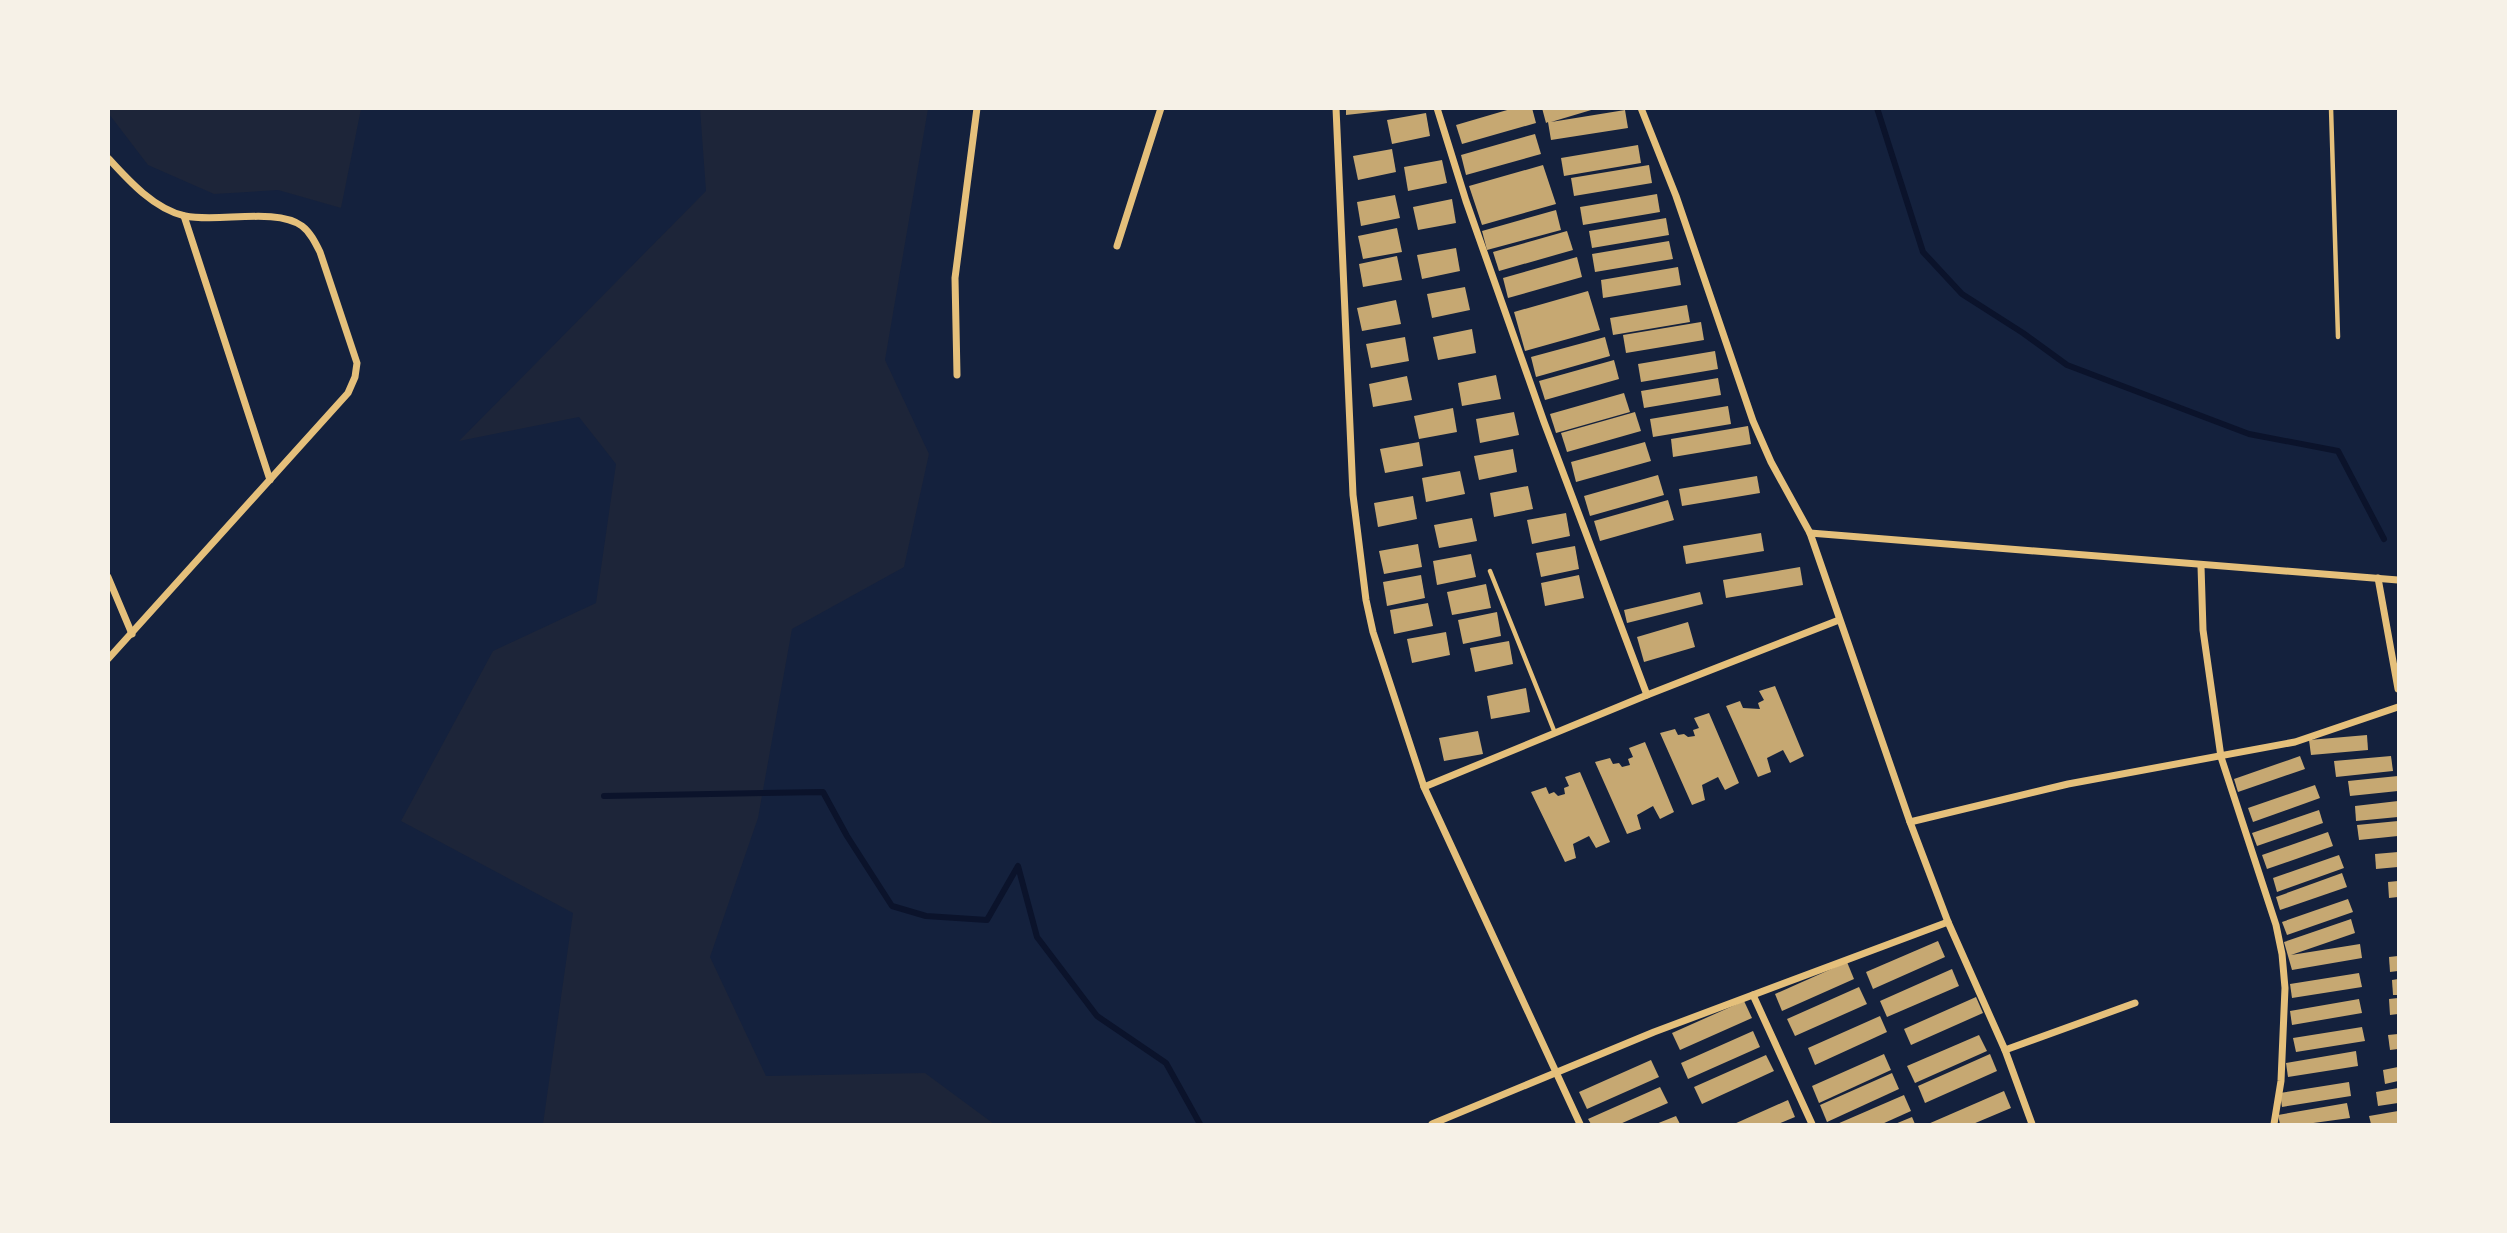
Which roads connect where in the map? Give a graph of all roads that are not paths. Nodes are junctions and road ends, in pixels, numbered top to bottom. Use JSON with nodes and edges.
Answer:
{"nodes":[{"id":1,"x":977,"y":108,"type":"edge"},
{"id":2,"x":1161,"y":108,"type":"edge"},
{"id":3,"x":1336,"y":108,"type":"edge"},
{"id":4,"x":1437,"y":108,"type":"edge"},
{"id":5,"x":1641,"y":108,"type":"edge"},
{"id":6,"x":2330,"y":108,"type":"edge"},
{"id":7,"x":108,"y":158,"type":"edge"},
{"id":8,"x":184,"y":216,"type":"junction"},
{"id":9,"x":1117,"y":246,"type":"dead end"},
{"id":10,"x":2338,"y":337,"type":"dead end"},
{"id":11,"x":957,"y":375,"type":"dead end"},
{"id":12,"x":270,"y":480,"type":"junction"},
{"id":13,"x":1810,"y":533,"type":"junction"},
{"id":14,"x":2201,"y":566,"type":"junction"},
{"id":15,"x":1490,"y":571,"type":"dead end"},
{"id":16,"x":108,"y":577,"type":"edge"},
{"id":17,"x":2378,"y":579,"type":"junction"},
{"id":18,"x":2399,"y":580,"type":"edge"},
{"id":19,"x":1839,"y":620,"type":"junction"},
{"id":20,"x":132,"y":634,"type":"junction"},
{"id":21,"x":108,"y":659,"type":"edge"},
{"id":22,"x":2399,"y":689,"type":"edge"},
{"id":23,"x":1647,"y":695,"type":"junction"},
{"id":24,"x":2399,"y":708,"type":"edge"},
{"id":25,"x":1555,"y":733,"type":"junction"},
{"id":26,"x":2221,"y":757,"type":"junction"},
{"id":27,"x":1424,"y":787,"type":"junction"},
{"id":28,"x":1910,"y":822,"type":"junction"},
{"id":29,"x":1948,"y":922,"type":"junction"},
{"id":30,"x":1753,"y":995,"type":"junction"},
{"id":31,"x":2135,"y":1003,"type":"dead end"},
{"id":32,"x":2005,"y":1050,"type":"junction"},
{"id":33,"x":1556,"y":1072,"type":"junction"},
{"id":34,"x":1432,"y":1125,"type":"edge"},
{"id":35,"x":1580,"y":1125,"type":"edge"},
{"id":36,"x":1812,"y":1125,"type":"edge"},
{"id":37,"x":2032,"y":1125,"type":"edge"},
{"id":38,"x":2274,"y":1125,"type":"edge"}],
"edges":[{"from":1,"to":11,"type":"street"},
{"from":2,"to":9,"type":"street"},
{"from":3,"to":27,"type":"street"},
{"from":4,"to":23,"type":"street"},
{"from":5,"to":13,"type":"street"},
{"from":6,"to":10,"type":"lane"},
{"from":7,"to":8,"type":"street"},
{"from":8,"to":12,"type":"street"},
{"from":8,"to":12,"type":"street"},
{"from":12,"to":20,"type":"street"},
{"from":13,"to":14,"type":"street"},
{"from":13,"to":19,"type":"street"},
{"from":14,"to":17,"type":"street"},
{"from":14,"to":26,"type":"street"},
{"from":15,"to":25,"type":"lane"},
{"from":16,"to":20,"type":"street"},
{"from":17,"to":18,"type":"street"},
{"from":17,"to":22,"type":"street"},
{"from":19,"to":23,"type":"street"},
{"from":19,"to":28,"type":"street"},
{"from":20,"to":21,"type":"street"},
{"from":23,"to":25,"type":"street"},
{"from":24,"to":26,"type":"street"},
{"from":25,"to":27,"type":"street"},
{"from":26,"to":28,"type":"street"},
{"from":26,"to":38,"type":"street"},
{"from":27,"to":33,"type":"street"},
{"from":28,"to":29,"type":"street"},
{"from":29,"to":30,"type":"street"},
{"from":29,"to":32,"type":"street"},
{"from":30,"to":33,"type":"street"},
{"from":30,"to":36,"type":"street"},
{"from":31,"to":32,"type":"street"},
{"from":32,"to":37,"type":"street"},
{"from":33,"to":34,"type":"street"},
{"from":33,"to":35,"type":"street"}]}
